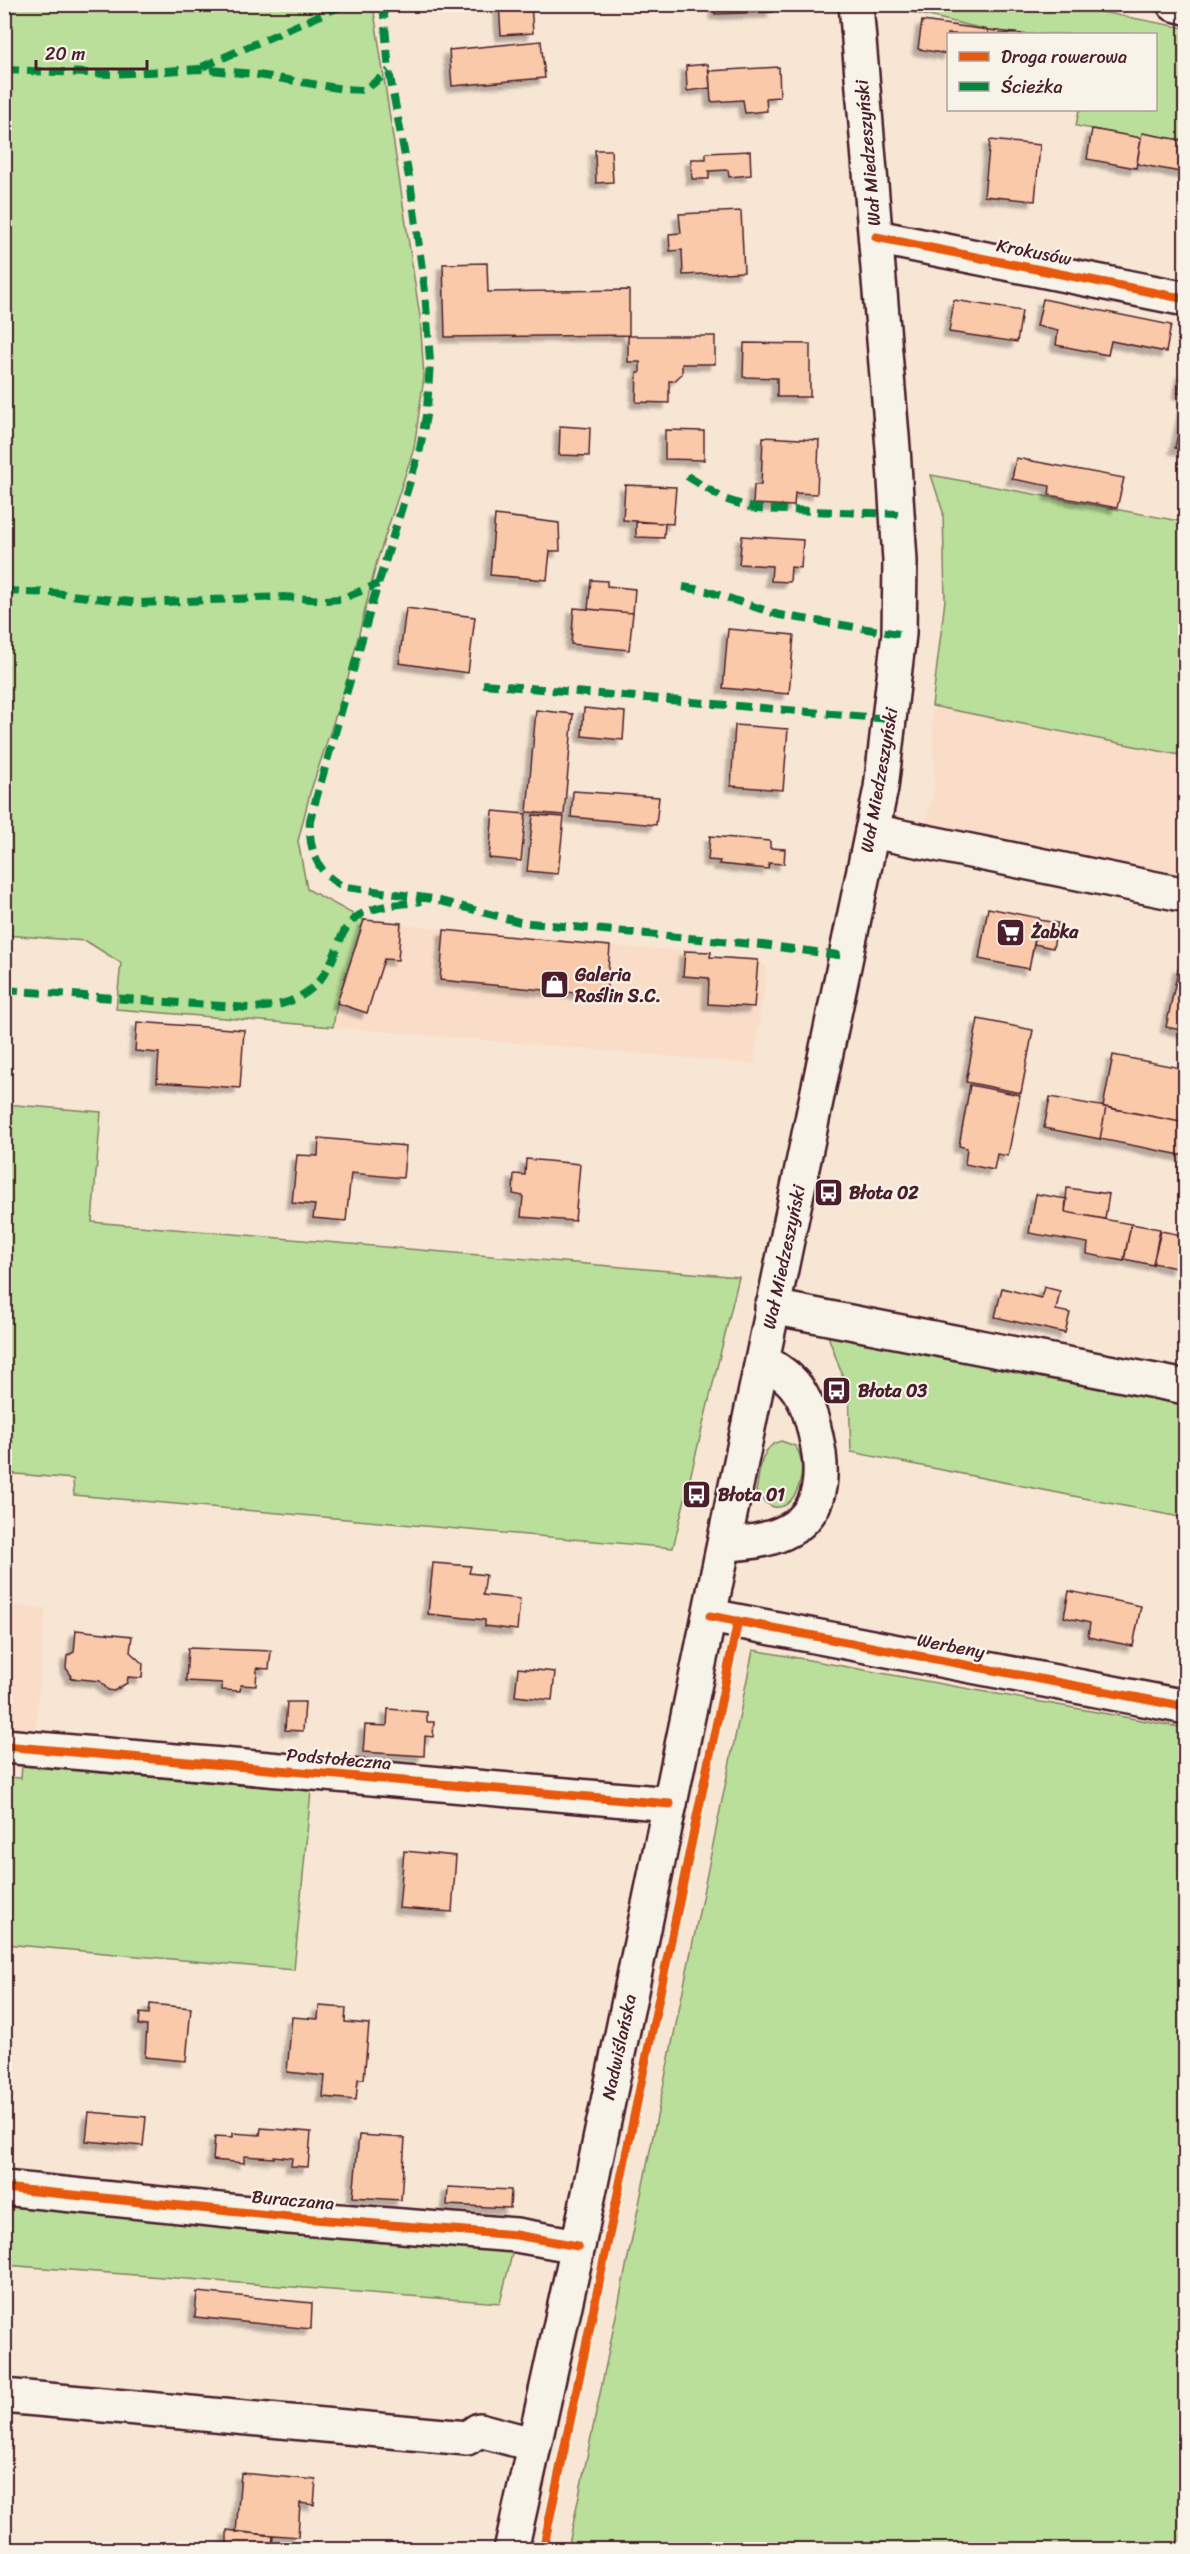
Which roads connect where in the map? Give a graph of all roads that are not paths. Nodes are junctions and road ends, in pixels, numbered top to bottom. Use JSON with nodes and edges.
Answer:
{"nodes":[{"id":1,"x":856,"y":4,"type":"edge"},
{"id":2,"x":1174,"y":4,"type":"edge"},
{"id":3,"x":1185,"y":7,"type":"edge"},
{"id":4,"x":876,"y":237,"type":"junction"},
{"id":5,"x":1185,"y":299,"type":"edge"},
{"id":6,"x":872,"y":831,"type":"junction"},
{"id":7,"x":1185,"y":895,"type":"edge"},
{"id":8,"x":772,"y":1307,"type":"junction"},
{"id":9,"x":763,"y":1360,"type":"junction"},
{"id":10,"x":1185,"y":1387,"type":"edge"},
{"id":11,"x":724,"y":1544,"type":"junction"},
{"id":12,"x":710,"y":1616,"type":"junction"},
{"id":13,"x":1185,"y":1707,"type":"edge"},
{"id":14,"x":4,"y":1746,"type":"edge"},
{"id":15,"x":670,"y":1804,"type":"junction"},
{"id":16,"x":4,"y":2188,"type":"edge"},
{"id":17,"x":578,"y":2246,"type":"junction"},
{"id":18,"x":4,"y":2396,"type":"edge"},
{"id":19,"x":532,"y":2444,"type":"junction"},
{"id":20,"x":511,"y":2550,"type":"edge"}],
"edges":[{"from":1,"to":4,"type":"main road","name":"Wał Miedzeszyński"},
{"from":2,"to":3,"type":"main road"},
{"from":4,"to":5,"type":"main road","name":"Krokusów"},
{"from":4,"to":6,"type":"main road","name":"Wał Miedzeszyński"},
{"from":6,"to":7,"type":"main road"},
{"from":6,"to":8,"type":"main road","name":"Wał Miedzeszyński"},
{"from":8,"to":9,"type":"main road","name":"Wał Miedzeszyński"},
{"from":8,"to":10,"type":"main road"},
{"from":9,"to":11,"type":"main road","name":"Wał Miedzeszyński"},
{"from":9,"to":11,"type":"main road"},
{"from":11,"to":12,"type":"main road","name":"Nadwiślańska"},
{"from":12,"to":13,"type":"main road","name":"Werbeny"},
{"from":12,"to":15,"type":"main road","name":"Nadwiślańska"},
{"from":14,"to":15,"type":"main road","name":"Podstołeczna"},
{"from":15,"to":17,"type":"main road","name":"Nadwiślańska"},
{"from":16,"to":17,"type":"main road","name":"Buraczana"},
{"from":17,"to":19,"type":"main road","name":"Nadwiślańska"},
{"from":18,"to":19,"type":"main road"},
{"from":19,"to":20,"type":"main road","name":"Nadwiślańska"}]}
